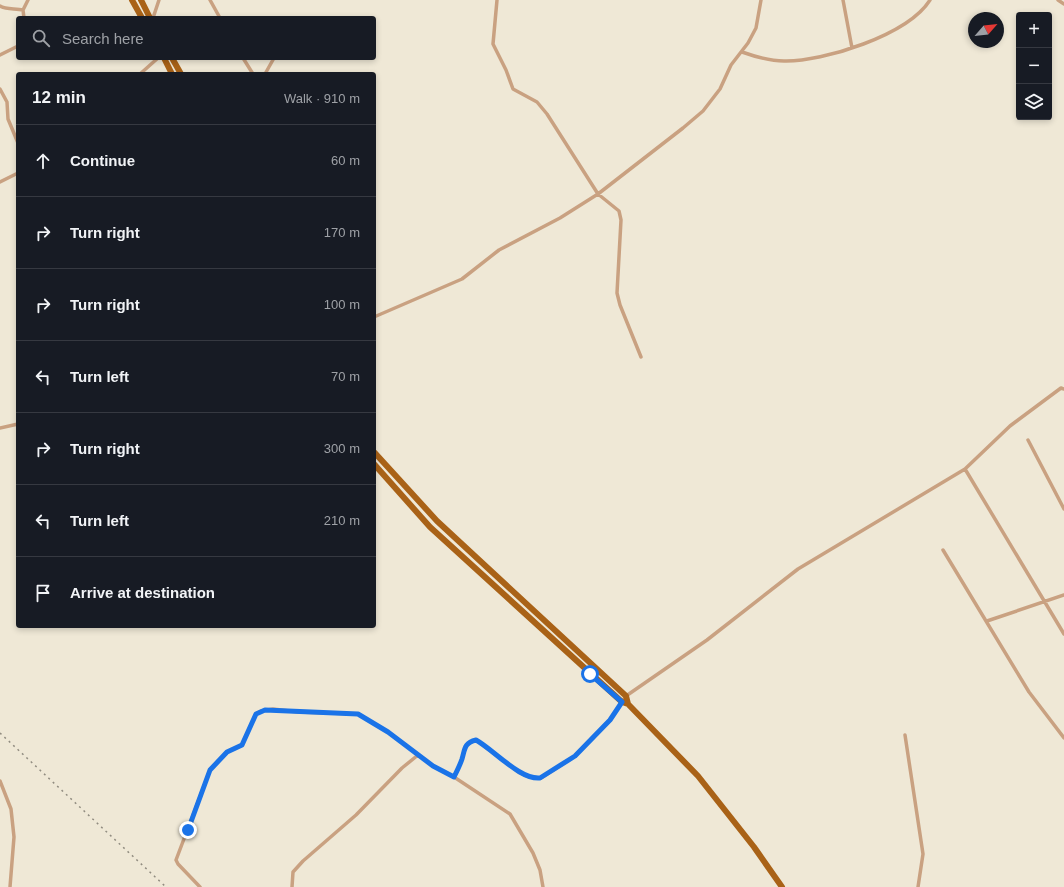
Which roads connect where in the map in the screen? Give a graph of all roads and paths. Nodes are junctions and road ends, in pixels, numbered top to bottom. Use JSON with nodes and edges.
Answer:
{"nodes":[{"id":1,"x":28,"y":0,"type":"edge"},
{"id":2,"x":132,"y":0,"type":"edge"},
{"id":3,"x":140,"y":0,"type":"edge"},
{"id":4,"x":159,"y":0,"type":"edge"},
{"id":5,"x":210,"y":0,"type":"edge"},
{"id":6,"x":497,"y":0,"type":"edge"},
{"id":7,"x":761,"y":0,"type":"edge"},
{"id":8,"x":843,"y":0,"type":"edge"},
{"id":9,"x":930,"y":0,"type":"edge"},
{"id":10,"x":1058,"y":0,"type":"edge"},
{"id":11,"x":1064,"y":4,"type":"edge"},
{"id":12,"x":0,"y":6,"type":"edge"},
{"id":13,"x":23,"y":10,"type":"junction"},
{"id":14,"x":24,"y":16,"type":"edge"},
{"id":15,"x":141,"y":16,"type":"edge"},
{"id":16,"x":150,"y":16,"type":"edge"},
{"id":17,"x":152,"y":16,"type":"edge"},
{"id":18,"x":218,"y":16,"type":"edge"},
{"id":19,"x":16,"y":47,"type":"edge"},
{"id":20,"x":852,"y":48,"type":"junction"},
{"id":21,"x":742,"y":52,"type":"junction"},
{"id":22,"x":0,"y":55,"type":"edge"},
{"id":23,"x":156,"y":60,"type":"edge"},
{"id":24,"x":165,"y":60,"type":"edge"},
{"id":25,"x":173,"y":60,"type":"edge"},
{"id":26,"x":244,"y":60,"type":"edge"},
{"id":27,"x":273,"y":60,"type":"edge"},
{"id":28,"x":142,"y":72,"type":"edge"},
{"id":29,"x":171,"y":72,"type":"edge"},
{"id":30,"x":180,"y":72,"type":"edge"},
{"id":31,"x":252,"y":72,"type":"edge"},
{"id":32,"x":266,"y":72,"type":"edge"},
{"id":33,"x":0,"y":89,"type":"edge"},
{"id":34,"x":16,"y":138,"type":"edge"},
{"id":35,"x":16,"y":174,"type":"edge"},
{"id":36,"x":0,"y":182,"type":"edge"},
{"id":37,"x":598,"y":194,"type":"junction"},
{"id":38,"x":376,"y":316,"type":"edge"},
{"id":39,"x":641,"y":357,"type":"dead end"},
{"id":40,"x":1064,"y":389,"type":"edge"},
{"id":41,"x":16,"y":424,"type":"edge"},
{"id":42,"x":0,"y":428,"type":"edge"},
{"id":43,"x":1028,"y":440,"type":"dead end"},
{"id":44,"x":376,"y":454,"type":"edge"},
{"id":45,"x":376,"y":466,"type":"edge"},
{"id":46,"x":965,"y":469,"type":"junction"},
{"id":47,"x":1064,"y":509,"type":"edge"},
{"id":48,"x":943,"y":550,"type":"dead end"},
{"id":49,"x":1064,"y":595,"type":"edge"},
{"id":50,"x":1044,"y":602,"type":"junction"},
{"id":51,"x":987,"y":621,"type":"junction"},
{"id":52,"x":1064,"y":634,"type":"edge"},
{"id":53,"x":626,"y":696,"type":"junction"},
{"id":54,"x":625,"y":703,"type":"junction"},
{"id":55,"x":905,"y":735,"type":"dead end"},
{"id":56,"x":1064,"y":738,"type":"edge"},
{"id":57,"x":418,"y":755,"type":"junction"},
{"id":58,"x":454,"y":777,"type":"junction"},
{"id":59,"x":0,"y":781,"type":"edge"},
{"id":60,"x":10,"y":887,"type":"edge"},
{"id":61,"x":200,"y":887,"type":"edge"},
{"id":62,"x":292,"y":887,"type":"edge"},
{"id":63,"x":543,"y":887,"type":"edge"},
{"id":64,"x":782,"y":887,"type":"edge"},
{"id":65,"x":918,"y":887,"type":"edge"}],
"edges":[{"from":1,"to":13,"type":"street"},
{"from":2,"to":15,"type":"main road"},
{"from":3,"to":16,"type":"main road"},
{"from":4,"to":17,"type":"street"},
{"from":5,"to":18,"type":"street"},
{"from":6,"to":37,"type":"street"},
{"from":7,"to":21,"type":"street"},
{"from":8,"to":20,"type":"street"},
{"from":9,"to":20,"type":"street"},
{"from":10,"to":11,"type":"street"},
{"from":12,"to":13,"type":"street"},
{"from":13,"to":14,"type":"street"},
{"from":19,"to":22,"type":"street"},
{"from":20,"to":21,"type":"street"},
{"from":21,"to":37,"type":"street"},
{"from":23,"to":28,"type":"street"},
{"from":24,"to":29,"type":"main road"},
{"from":25,"to":30,"type":"main road"},
{"from":26,"to":31,"type":"street"},
{"from":27,"to":32,"type":"street"},
{"from":33,"to":34,"type":"street"},
{"from":35,"to":36,"type":"street"},
{"from":37,"to":38,"type":"street"},
{"from":37,"to":39,"type":"street"},
{"from":40,"to":46,"type":"street"},
{"from":41,"to":42,"type":"street"},
{"from":43,"to":47,"type":"street"},
{"from":44,"to":53,"type":"main road"},
{"from":45,"to":54,"type":"main road"},
{"from":46,"to":50,"type":"street"},
{"from":46,"to":53,"type":"street"},
{"from":48,"to":51,"type":"street"},
{"from":49,"to":50,"type":"street"},
{"from":50,"to":51,"type":"street"},
{"from":50,"to":52,"type":"street"},
{"from":51,"to":56,"type":"street"},
{"from":53,"to":54,"type":"main road"},
{"from":54,"to":58,"type":"street"},
{"from":54,"to":64,"type":"main road"},
{"from":55,"to":65,"type":"street"},
{"from":57,"to":58,"type":"street"},
{"from":57,"to":61,"type":"street"},
{"from":57,"to":62,"type":"street"},
{"from":58,"to":63,"type":"street"},
{"from":59,"to":60,"type":"street"}]}
